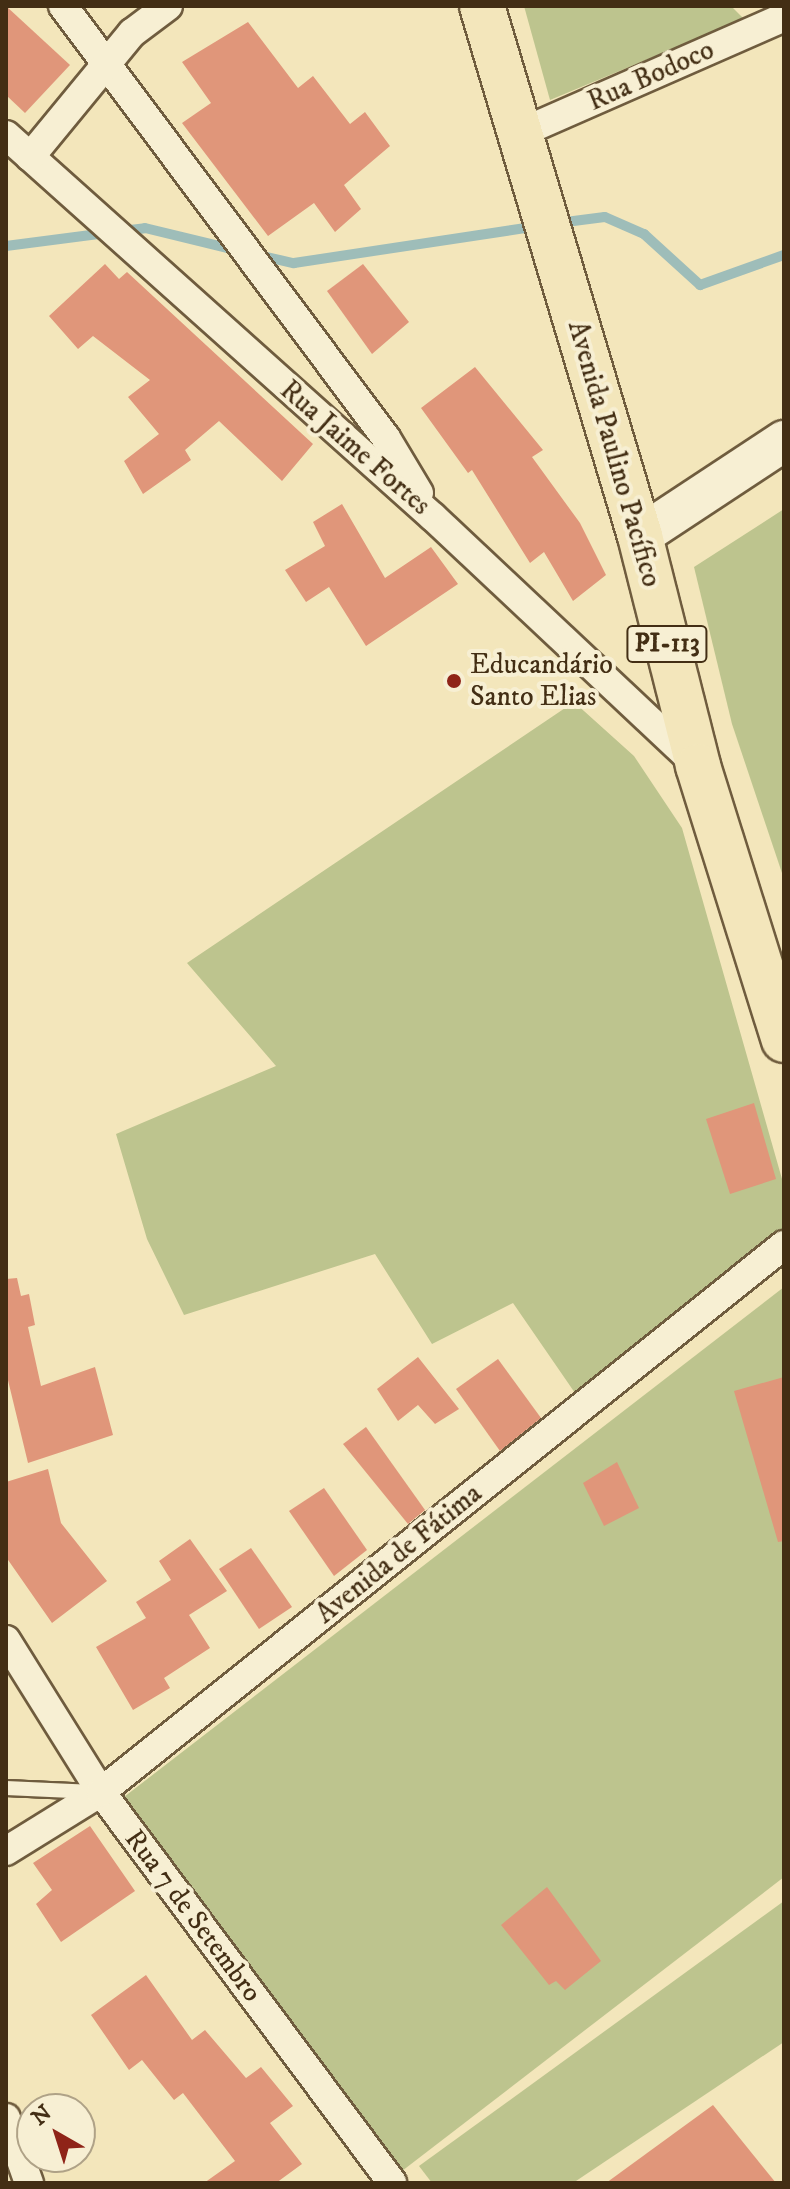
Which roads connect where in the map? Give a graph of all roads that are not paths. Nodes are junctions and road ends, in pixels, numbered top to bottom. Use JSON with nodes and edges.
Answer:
{"nodes":[{"id":1,"x":63,"y":6,"type":"edge"},
{"id":2,"x":168,"y":6,"type":"edge"},
{"id":3,"x":482,"y":6,"type":"edge"},
{"id":4,"x":784,"y":17,"type":"edge"},
{"id":5,"x":107,"y":62,"type":"junction"},
{"id":6,"x":518,"y":134,"type":"junction"},
{"id":7,"x":6,"y":135,"type":"edge"},
{"id":8,"x":30,"y":157,"type":"junction"},
{"id":9,"x":784,"y":441,"type":"edge"},
{"id":10,"x":433,"y":517,"type":"junction"},
{"id":11,"x":640,"y":536,"type":"junction"},
{"id":12,"x":698,"y":766,"type":"junction"},
{"id":13,"x":746,"y":920,"type":"junction"},
{"id":14,"x":784,"y":962,"type":"edge"},
{"id":15,"x":784,"y":1040,"type":"edge"},
{"id":16,"x":784,"y":1245,"type":"edge"},
{"id":17,"x":6,"y":1640,"type":"edge"},
{"id":18,"x":6,"y":1788,"type":"edge"},
{"id":19,"x":101,"y":1792,"type":"junction"},
{"id":20,"x":6,"y":1851,"type":"edge"},
{"id":21,"x":6,"y":2118,"type":"edge"},
{"id":22,"x":29,"y":2183,"type":"edge"},
{"id":23,"x":392,"y":2183,"type":"edge"}],
"edges":[{"from":1,"to":5,"type":"street"},
{"from":2,"to":5,"type":"street"},
{"from":3,"to":6,"type":"main road","name":"Avenida Paulino Pacífico","number":"PI-113"},
{"from":4,"to":6,"type":"street","name":"Rua Bodoco"},
{"from":5,"to":8,"type":"street"},
{"from":5,"to":10,"type":"street"},
{"from":6,"to":11,"type":"main road","name":"Avenida Paulino Pacífico","number":"PI-113"},
{"from":7,"to":8,"type":"street","name":"Rua Jaime Fortes"},
{"from":8,"to":10,"type":"street","name":"Rua Jaime Fortes"},
{"from":9,"to":11,"type":"street"},
{"from":10,"to":12,"type":"street","name":"Rua Jaime Fortes"},
{"from":11,"to":12,"type":"main road","name":"Avenida Paulino Pacífico","number":"PI-113"},
{"from":12,"to":13,"type":"main road","name":"Avenida Paulino Pacífico","number":"PI-113"},
{"from":13,"to":14,"type":"street"},
{"from":13,"to":15,"type":"main road","name":"Avenida Paulino Pacífico","number":"PI-113"},
{"from":16,"to":19,"type":"street","name":"Avenida de Fátima"},
{"from":17,"to":19,"type":"street","name":"Rua 7 de Setembro"},
{"from":18,"to":19,"type":"lane"},
{"from":19,"to":20,"type":"street","name":"Avenida de Fátima"},
{"from":19,"to":23,"type":"street","name":"Rua 7 de Setembro"},
{"from":21,"to":22,"type":"street"}]}
